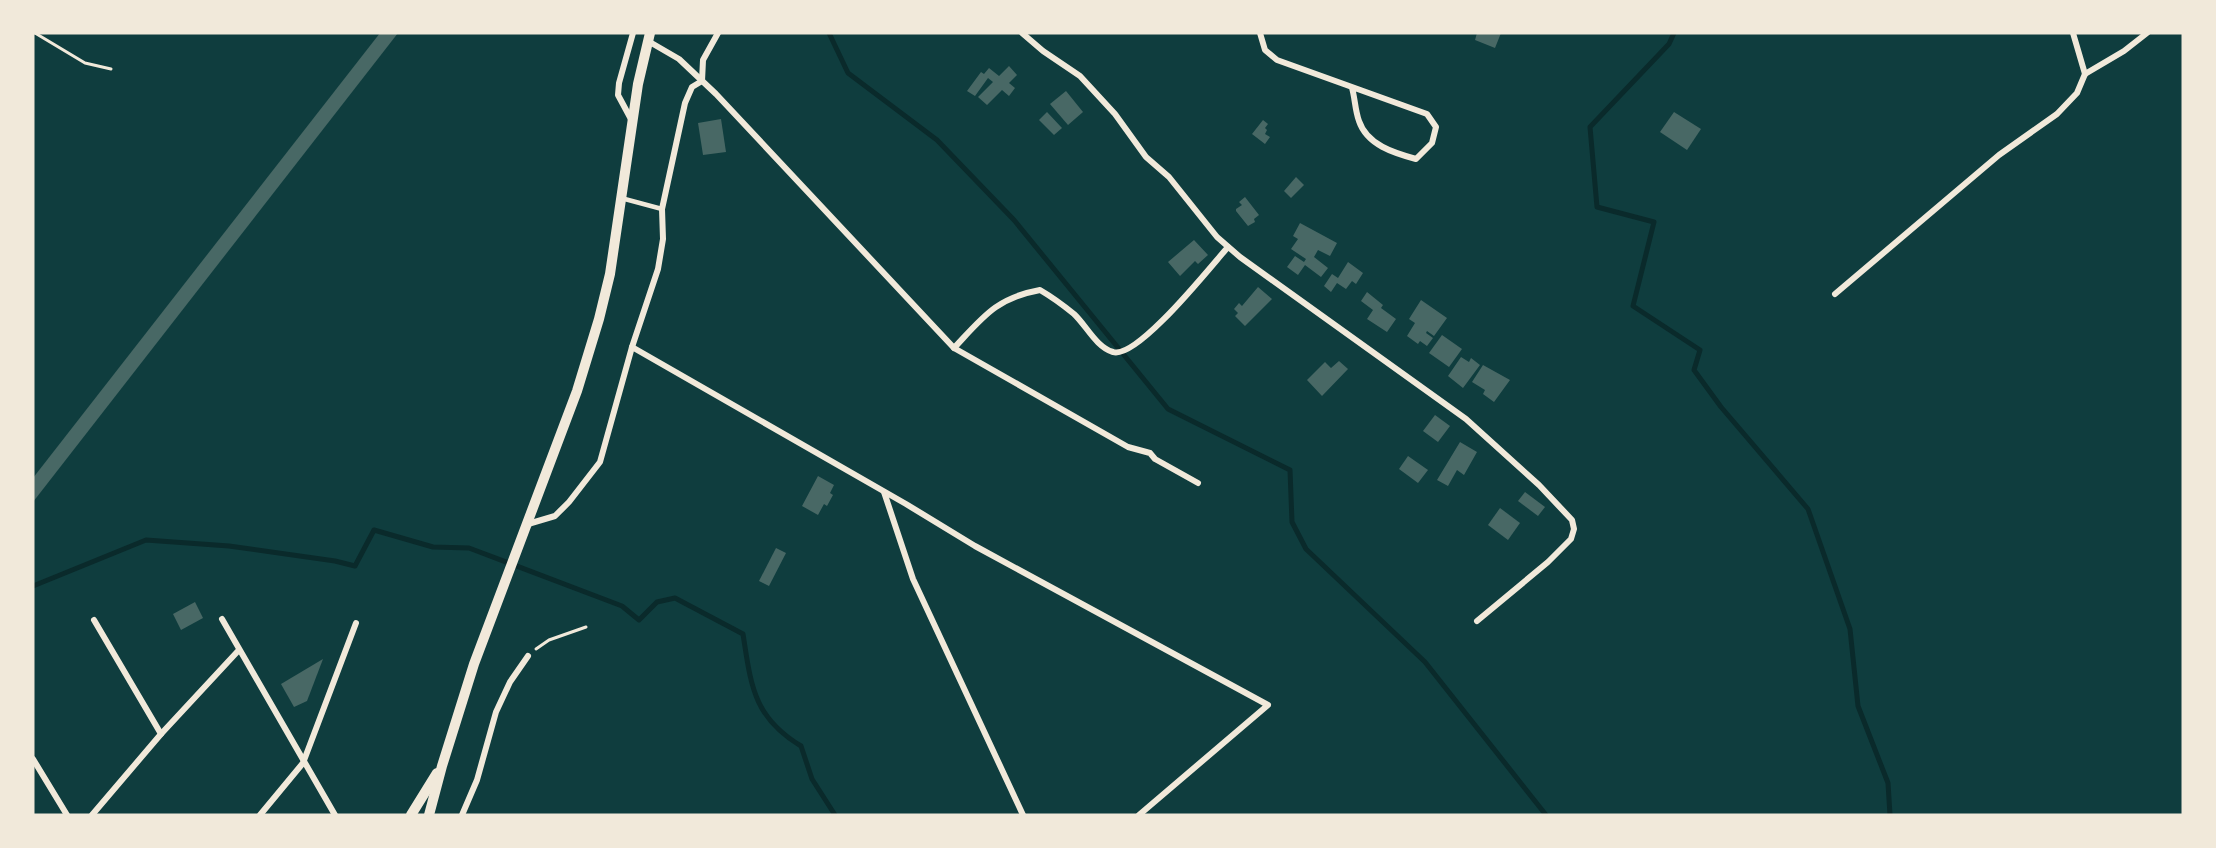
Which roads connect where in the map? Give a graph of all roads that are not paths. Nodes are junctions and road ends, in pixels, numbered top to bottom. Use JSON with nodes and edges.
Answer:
{"nodes":[{"id":1,"x":633,"y":33,"type":"edge"},
{"id":2,"x":718,"y":33,"type":"edge"},
{"id":3,"x":1022,"y":33,"type":"edge"},
{"id":4,"x":1260,"y":33,"type":"edge"},
{"id":5,"x":2073,"y":33,"type":"edge"},
{"id":6,"x":2147,"y":33,"type":"edge"},
{"id":7,"x":649,"y":37,"type":"edge"},
{"id":8,"x":2085,"y":74,"type":"junction"},
{"id":9,"x":702,"y":81,"type":"junction"},
{"id":10,"x":1353,"y":88,"type":"junction"},
{"id":11,"x":633,"y":121,"type":"junction"},
{"id":12,"x":621,"y":198,"type":"junction"},
{"id":13,"x":662,"y":209,"type":"junction"},
{"id":14,"x":1228,"y":247,"type":"junction"},
{"id":15,"x":1835,"y":294,"type":"dead end"},
{"id":16,"x":632,"y":347,"type":"junction"},
{"id":17,"x":954,"y":348,"type":"junction"},
{"id":18,"x":1198,"y":483,"type":"dead end"},
{"id":19,"x":884,"y":492,"type":"junction"},
{"id":20,"x":528,"y":524,"type":"junction"},
{"id":21,"x":94,"y":620,"type":"dead end"},
{"id":22,"x":222,"y":620,"type":"dead end"},
{"id":23,"x":1477,"y":621,"type":"dead end"},
{"id":24,"x":356,"y":623,"type":"dead end"},
{"id":25,"x":238,"y":651,"type":"junction"},
{"id":26,"x":528,"y":656,"type":"road end"},
{"id":27,"x":161,"y":734,"type":"junction"},
{"id":28,"x":33,"y":759,"type":"edge"},
{"id":29,"x":303,"y":763,"type":"junction"},
{"id":30,"x":442,"y":766,"type":"junction"},
{"id":31,"x":66,"y":815,"type":"edge"},
{"id":32,"x":92,"y":815,"type":"edge"},
{"id":33,"x":260,"y":815,"type":"edge"},
{"id":34,"x":335,"y":815,"type":"edge"},
{"id":35,"x":411,"y":815,"type":"edge"},
{"id":36,"x":429,"y":815,"type":"edge"},
{"id":37,"x":462,"y":815,"type":"edge"},
{"id":38,"x":1023,"y":815,"type":"edge"},
{"id":39,"x":1139,"y":815,"type":"edge"}],
"edges":[{"from":1,"to":11,"type":"street"},
{"from":2,"to":9,"type":"street"},
{"from":3,"to":14,"type":"street"},
{"from":4,"to":10,"type":"street"},
{"from":5,"to":8,"type":"street"},
{"from":6,"to":8,"type":"street"},
{"from":7,"to":9,"type":"street"},
{"from":7,"to":11,"type":"street"},
{"from":8,"to":15,"type":"street"},
{"from":9,"to":13,"type":"street"},
{"from":9,"to":17,"type":"street"},
{"from":10,"to":10,"type":"street"},
{"from":11,"to":12,"type":"street"},
{"from":12,"to":13,"type":"lane"},
{"from":12,"to":20,"type":"street"},
{"from":13,"to":16,"type":"street"},
{"from":14,"to":17,"type":"street"},
{"from":14,"to":23,"type":"street"},
{"from":16,"to":19,"type":"street"},
{"from":16,"to":20,"type":"street"},
{"from":17,"to":18,"type":"street"},
{"from":19,"to":38,"type":"street"},
{"from":19,"to":39,"type":"street"},
{"from":20,"to":30,"type":"street"},
{"from":21,"to":27,"type":"street"},
{"from":22,"to":25,"type":"street"},
{"from":24,"to":29,"type":"street"},
{"from":25,"to":27,"type":"street"},
{"from":25,"to":29,"type":"street"},
{"from":26,"to":37,"type":"street"},
{"from":27,"to":32,"type":"street"},
{"from":28,"to":31,"type":"street"},
{"from":29,"to":33,"type":"street"},
{"from":29,"to":34,"type":"street"},
{"from":30,"to":35,"type":"street"},
{"from":30,"to":36,"type":"street"}]}
